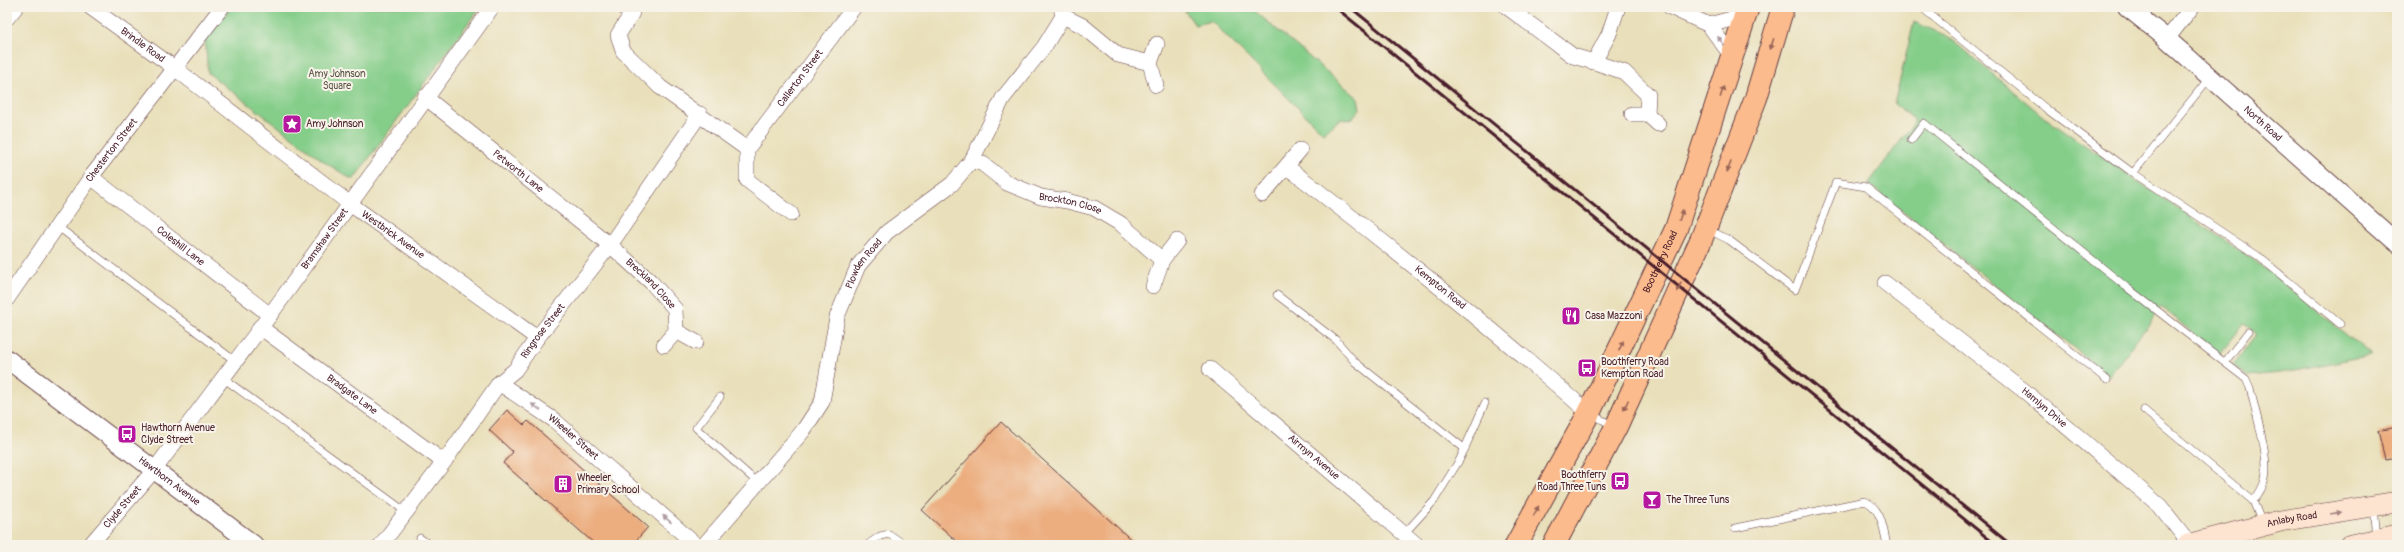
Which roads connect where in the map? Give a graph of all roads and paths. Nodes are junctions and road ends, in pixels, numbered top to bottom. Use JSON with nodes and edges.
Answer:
{"nodes":[{"id":1,"x":16,"y":7,"type":"edge"},
{"id":2,"x":90,"y":7,"type":"edge"},
{"id":3,"x":222,"y":7,"type":"edge"},
{"id":4,"x":492,"y":7,"type":"edge"},
{"id":5,"x":854,"y":7,"type":"edge"},
{"id":6,"x":1506,"y":7,"type":"edge"},
{"id":7,"x":1618,"y":7,"type":"edge"},
{"id":8,"x":1670,"y":7,"type":"edge"},
{"id":9,"x":1784,"y":7,"type":"edge"},
{"id":10,"x":1921,"y":7,"type":"edge"},
{"id":11,"x":2127,"y":7,"type":"edge"},
{"id":12,"x":2192,"y":7,"type":"edge"},
{"id":13,"x":631,"y":9,"type":"edge"},
{"id":14,"x":1747,"y":11,"type":"edge"},
{"id":15,"x":1062,"y":12,"type":"edge"},
{"id":16,"x":7,"y":18,"type":"edge"},
{"id":17,"x":1709,"y":25,"type":"junction"},
{"id":18,"x":2167,"y":38,"type":"junction"},
{"id":19,"x":1157,"y":44,"type":"dead end"},
{"id":20,"x":1733,"y":58,"type":"junction"},
{"id":21,"x":1594,"y":62,"type":"junction"},
{"id":22,"x":1150,"y":63,"type":"junction"},
{"id":23,"x":176,"y":69,"type":"junction"},
{"id":24,"x":2210,"y":77,"type":"junction"},
{"id":25,"x":1156,"y":85,"type":"dead end"},
{"id":26,"x":425,"y":97,"type":"junction"},
{"id":27,"x":700,"y":114,"type":"junction"},
{"id":28,"x":1632,"y":114,"type":"dead end"},
{"id":29,"x":1911,"y":140,"type":"dead end"},
{"id":30,"x":747,"y":149,"type":"junction"},
{"id":31,"x":1300,"y":150,"type":"dead end"},
{"id":32,"x":972,"y":160,"type":"junction"},
{"id":33,"x":1287,"y":167,"type":"junction"},
{"id":34,"x":2133,"y":172,"type":"junction"},
{"id":35,"x":91,"y":177,"type":"junction"},
{"id":36,"x":1262,"y":195,"type":"dead end"},
{"id":37,"x":350,"y":204,"type":"junction"},
{"id":38,"x":791,"y":214,"type":"dead end"},
{"id":39,"x":57,"y":226,"type":"junction"},
{"id":40,"x":1705,"y":228,"type":"junction"},
{"id":41,"x":1177,"y":241,"type":"dead end"},
{"id":42,"x":2397,"y":243,"type":"edge"},
{"id":43,"x":610,"y":245,"type":"junction"},
{"id":44,"x":1162,"y":260,"type":"junction"},
{"id":45,"x":1885,"y":283,"type":"dead end"},
{"id":46,"x":1153,"y":286,"type":"dead end"},
{"id":47,"x":1277,"y":295,"type":"dead end"},
{"id":48,"x":7,"y":299,"type":"edge"},
{"id":49,"x":270,"y":315,"type":"junction"},
{"id":50,"x":2340,"y":324,"type":"dead end"},
{"id":51,"x":260,"y":327,"type":"junction"},
{"id":52,"x":676,"y":331,"type":"junction"},
{"id":53,"x":2248,"y":332,"type":"dead end"},
{"id":54,"x":537,"y":338,"type":"junction"},
{"id":55,"x":696,"y":342,"type":"dead end"},
{"id":56,"x":664,"y":345,"type":"dead end"},
{"id":57,"x":7,"y":359,"type":"edge"},
{"id":58,"x":235,"y":361,"type":"junction"},
{"id":59,"x":2225,"y":362,"type":"junction"},
{"id":60,"x":1210,"y":370,"type":"dead end"},
{"id":61,"x":222,"y":378,"type":"junction"},
{"id":62,"x":2107,"y":380,"type":"dead end"},
{"id":63,"x":499,"y":383,"type":"junction"},
{"id":64,"x":720,"y":397,"type":"dead end"},
{"id":65,"x":1486,"y":403,"type":"dead end"},
{"id":66,"x":2144,"y":410,"type":"dead end"},
{"id":67,"x":1589,"y":413,"type":"junction"},
{"id":68,"x":1616,"y":427,"type":"junction"},
{"id":69,"x":1465,"y":449,"type":"junction"},
{"id":70,"x":444,"y":462,"type":"junction"},
{"id":71,"x":155,"y":469,"type":"junction"},
{"id":72,"x":758,"y":483,"type":"junction"},
{"id":73,"x":2253,"y":501,"type":"junction"},
{"id":74,"x":2397,"y":502,"type":"edge"},
{"id":75,"x":2374,"y":507,"type":"junction"},
{"id":76,"x":406,"y":512,"type":"junction"},
{"id":77,"x":2263,"y":526,"type":"junction"},
{"id":78,"x":1736,"y":528,"type":"dead end"},
{"id":79,"x":1404,"y":534,"type":"junction"},
{"id":80,"x":2387,"y":537,"type":"edge"},
{"id":81,"x":420,"y":538,"type":"dead end"},
{"id":82,"x":90,"y":545,"type":"edge"},
{"id":83,"x":254,"y":545,"type":"edge"},
{"id":84,"x":380,"y":545,"type":"edge"},
{"id":85,"x":430,"y":545,"type":"edge"},
{"id":86,"x":696,"y":545,"type":"edge"},
{"id":87,"x":704,"y":545,"type":"edge"},
{"id":88,"x":867,"y":545,"type":"edge"},
{"id":89,"x":905,"y":545,"type":"edge"},
{"id":90,"x":1417,"y":545,"type":"edge"},
{"id":91,"x":1516,"y":545,"type":"edge"},
{"id":92,"x":1554,"y":545,"type":"edge"},
{"id":93,"x":1886,"y":545,"type":"edge"},
{"id":94,"x":2189,"y":545,"type":"edge"},
{"id":95,"x":2351,"y":545,"type":"edge"}],
"edges":[{"from":1,"to":16,"type":"street"},
{"from":2,"to":23,"type":"street","name":"Brindle Road"},
{"from":3,"to":23,"type":"street","name":"Chesterton Street"},
{"from":4,"to":26,"type":"street","name":"Bramshaw Street"},
{"from":5,"to":30,"type":"street","name":"Callerton Street"},
{"from":6,"to":21,"type":"street"},
{"from":7,"to":21,"type":"street"},
{"from":8,"to":17,"type":"street"},
{"from":9,"to":40,"type":"main road","one_way":true},
{"from":10,"to":34,"type":"lane"},
{"from":11,"to":18,"type":"street","name":"North Road"},
{"from":12,"to":18,"type":"street"},
{"from":13,"to":27,"type":"street"},
{"from":14,"to":17,"type":"street"},
{"from":14,"to":20,"type":"main road","name":"Boothferry Road"},
{"from":15,"to":22,"type":"street"},
{"from":15,"to":32,"type":"street","name":"Plowden Road"},
{"from":20,"to":17,"type":"street","one_way":true},
{"from":18,"to":24,"type":"street","name":"North Road"},
{"from":19,"to":22,"type":"street"},
{"from":67,"to":20,"type":"main road","name":"Boothferry Road","one_way":true},
{"from":21,"to":28,"type":"street"},
{"from":22,"to":25,"type":"street"},
{"from":23,"to":35,"type":"street","name":"Chesterton Street"},
{"from":23,"to":37,"type":"street","name":"Westbrick Avenue"},
{"from":24,"to":34,"type":"lane"},
{"from":24,"to":42,"type":"street","name":"North Road"},
{"from":26,"to":37,"type":"street","name":"Bramshaw Street"},
{"from":26,"to":43,"type":"street","name":"Petworth Lane"},
{"from":27,"to":30,"type":"street"},
{"from":27,"to":43,"type":"street","name":"Ringrose Street"},
{"from":29,"to":59,"type":"lane"},
{"from":30,"to":38,"type":"street"},
{"from":31,"to":33,"type":"street"},
{"from":32,"to":44,"type":"street","name":"Brockton Close"},
{"from":32,"to":72,"type":"street","name":"Plowden Road"},
{"from":33,"to":36,"type":"street"},
{"from":33,"to":67,"type":"street","name":"Kempton Road"},
{"from":34,"to":50,"type":"lane"},
{"from":35,"to":39,"type":"street","name":"Chesterton Street"},
{"from":35,"to":49,"type":"street","name":"Coleshill Lane"},
{"from":37,"to":49,"type":"street","name":"Bramshaw Street"},
{"from":37,"to":54,"type":"street","name":"Westbrick Avenue"},
{"from":39,"to":48,"type":"street","name":"Chesterton Street"},
{"from":39,"to":58,"type":"lane"},
{"from":40,"to":62,"type":"lane"},
{"from":40,"to":68,"type":"main road","one_way":true},
{"from":41,"to":44,"type":"street"},
{"from":43,"to":52,"type":"street","name":"Breckland Close"},
{"from":43,"to":54,"type":"street","name":"Ringrose Street"},
{"from":44,"to":46,"type":"street"},
{"from":45,"to":94,"type":"street","name":"Hamlyn Drive"},
{"from":47,"to":69,"type":"lane"},
{"from":49,"to":51,"type":"street","name":"Bramshaw Street"},
{"from":51,"to":58,"type":"street","name":"Bramshaw Street"},
{"from":51,"to":70,"type":"street","name":"Bradgate Lane"},
{"from":52,"to":55,"type":"street"},
{"from":52,"to":56,"type":"street"},
{"from":53,"to":59,"type":"lane"},
{"from":54,"to":63,"type":"street","name":"Ringrose Street"},
{"from":57,"to":71,"type":"street","name":"Hawthorn Avenue"},
{"from":58,"to":61,"type":"street","name":"Bramshaw Street"},
{"from":59,"to":73,"type":"lane"},
{"from":60,"to":79,"type":"street","name":"Airmyn Avenue"},
{"from":61,"to":71,"type":"street","name":"Bramshaw Street"},
{"from":61,"to":76,"type":"lane"},
{"from":63,"to":70,"type":"street","name":"Ringrose Street"},
{"from":86,"to":63,"type":"street","name":"Wheeler Street","one_way":true},
{"from":64,"to":72,"type":"lane"},
{"from":65,"to":69,"type":"lane"},
{"from":66,"to":73,"type":"lane"},
{"from":67,"to":68,"type":"lane"},
{"from":91,"to":67,"type":"main road","name":"Boothferry Road","one_way":true},
{"from":68,"to":92,"type":"main road"},
{"from":69,"to":79,"type":"lane"},
{"from":70,"to":76,"type":"street","name":"Ringrose Street"},
{"from":71,"to":82,"type":"street","name":"Clyde Street"},
{"from":71,"to":83,"type":"street","name":"Hawthorn Avenue"},
{"from":72,"to":87,"type":"street","name":"Plowden Road"},
{"from":73,"to":77,"type":"lane"},
{"from":74,"to":75,"type":"main road","name":"Anlaby Road"},
{"from":77,"to":75,"type":"main road","name":"Anlaby Road","one_way":true},
{"from":75,"to":80,"type":"lane"},
{"from":76,"to":84,"type":"street","name":"Ringrose Street"},
{"from":77,"to":94,"type":"main road","name":"Anlaby Road"},
{"from":78,"to":93,"type":"lane"},
{"from":79,"to":90,"type":"street","name":"Airmyn Avenue"},
{"from":80,"to":95,"type":"main road"},
{"from":81,"to":85,"type":"lane"},
{"from":88,"to":89,"type":"lane"}]}
